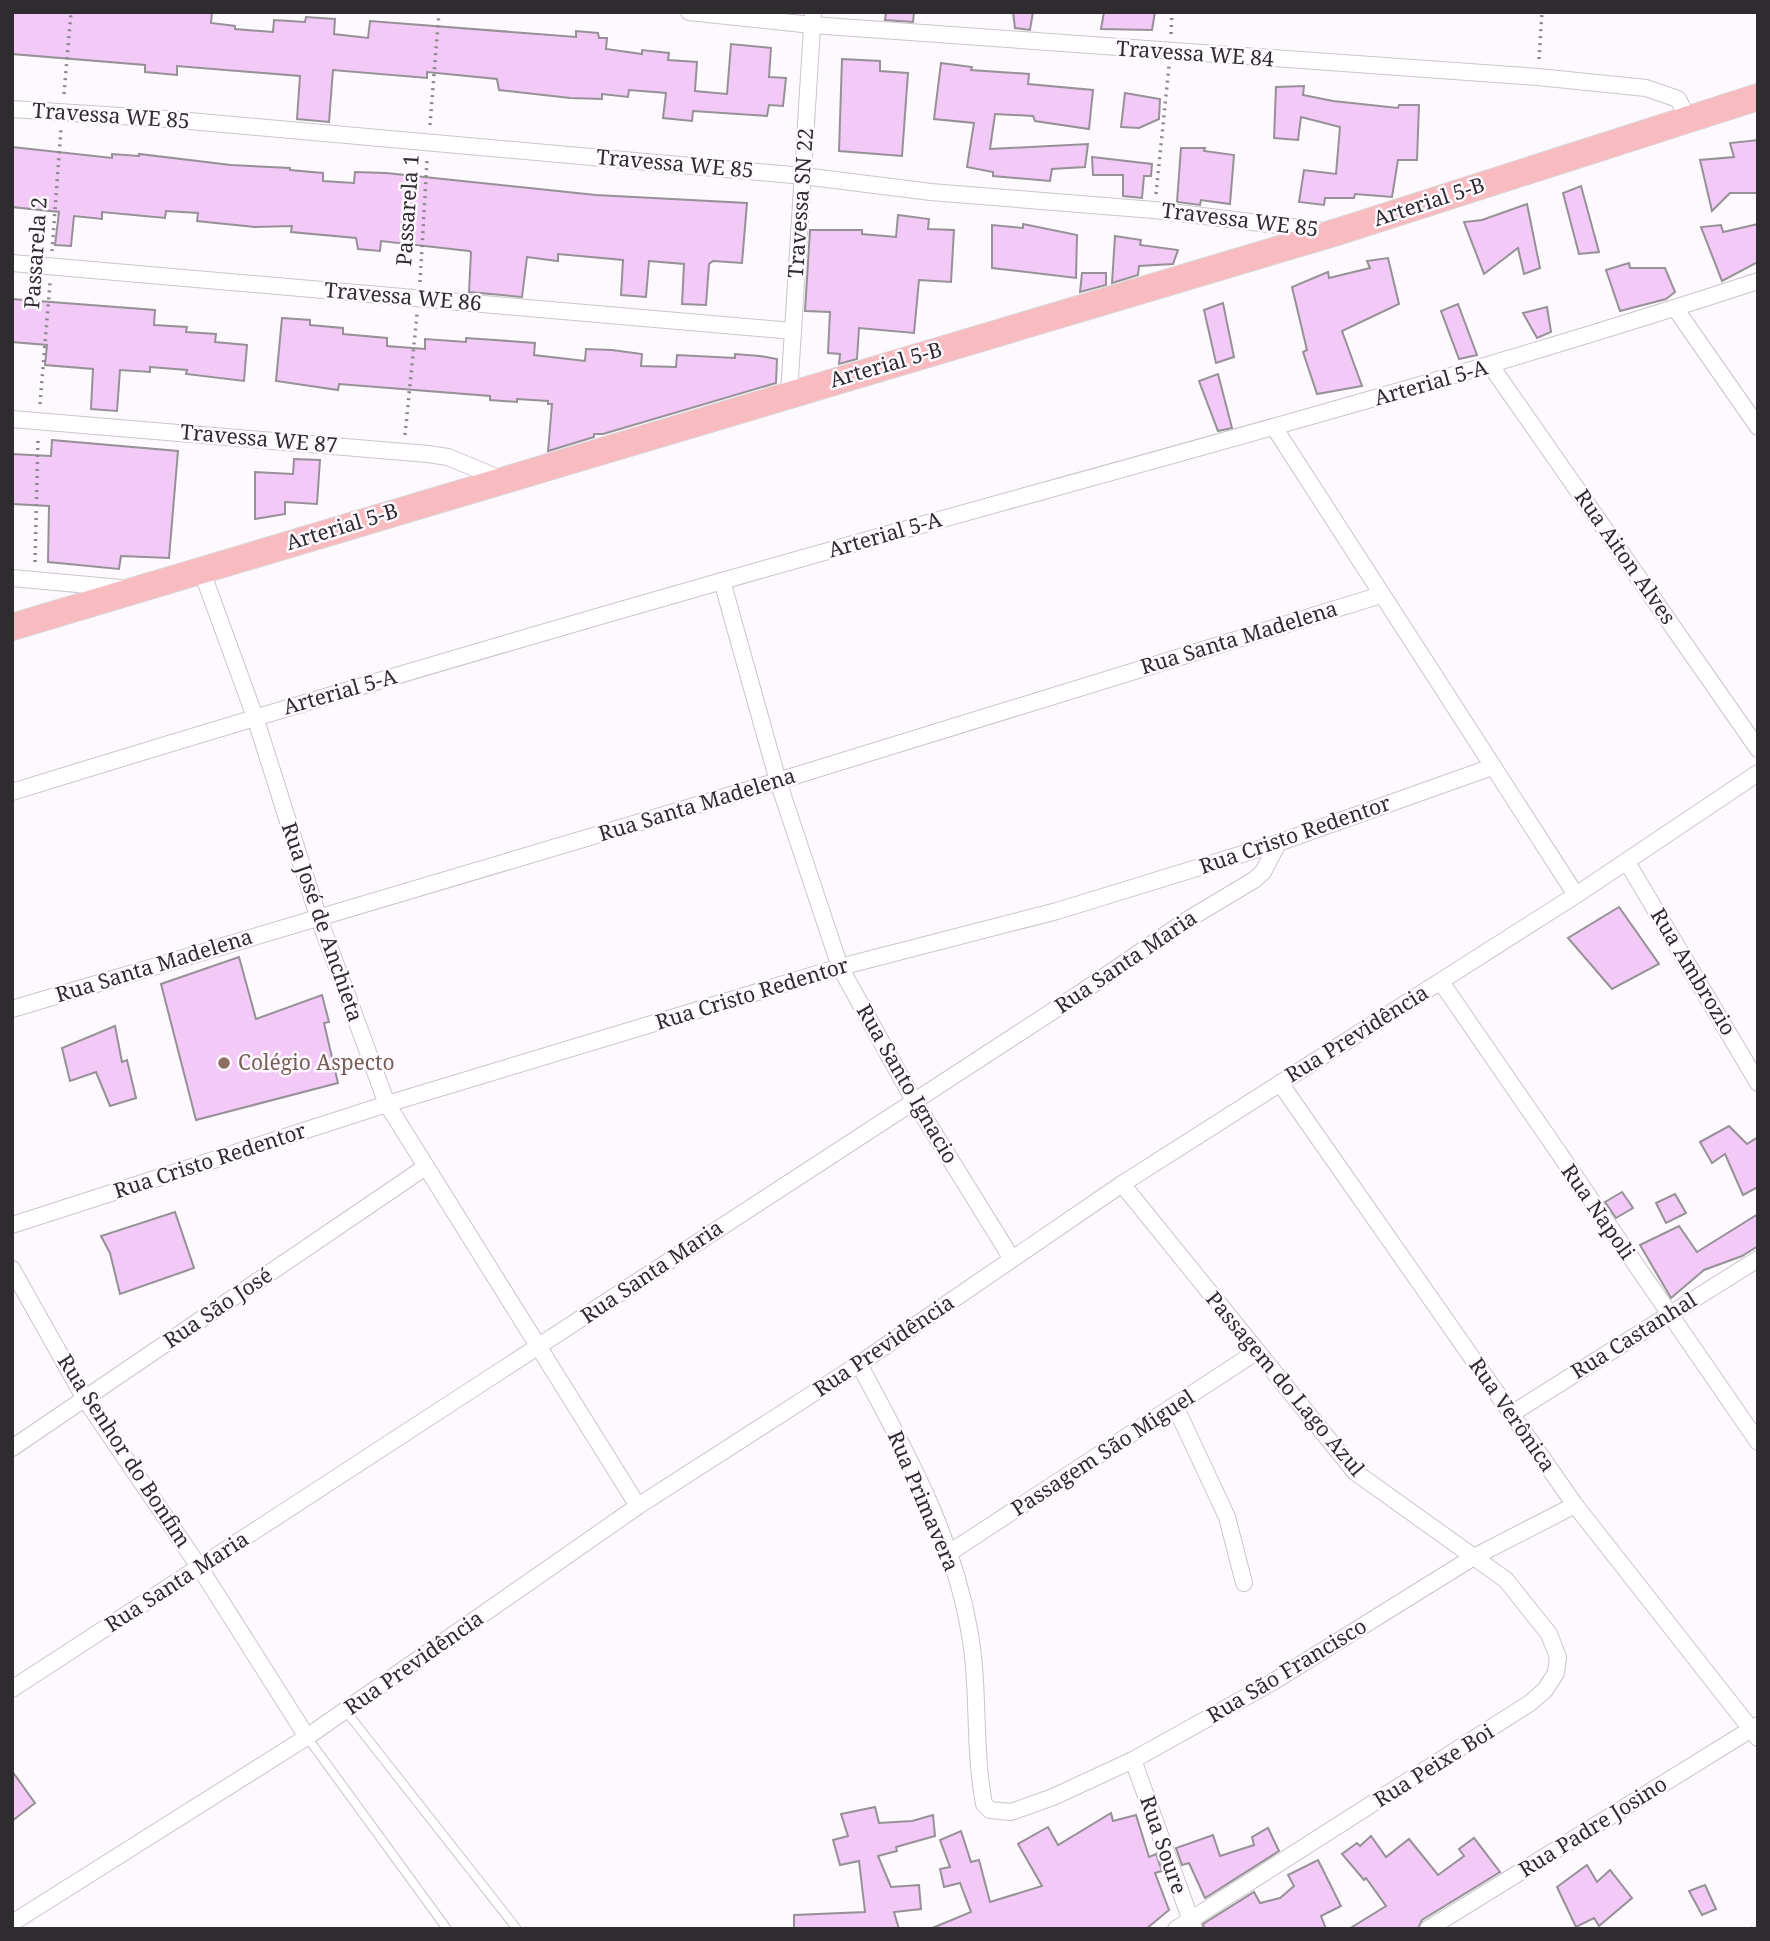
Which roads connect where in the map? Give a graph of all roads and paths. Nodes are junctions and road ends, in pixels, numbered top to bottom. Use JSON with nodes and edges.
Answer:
{"nodes":[{"id":1,"x":71,"y":12,"type":"edge"},
{"id":2,"x":439,"y":12,"type":"edge"},
{"id":3,"x":689,"y":12,"type":"edge"},
{"id":4,"x":1172,"y":12,"type":"edge"},
{"id":5,"x":1542,"y":12,"type":"edge"},
{"id":6,"x":812,"y":19,"type":"edge"},
{"id":7,"x":1170,"y":52,"type":"junction"},
{"id":8,"x":1538,"y":77,"type":"junction"},
{"id":9,"x":1758,"y":97,"type":"edge"},
{"id":10,"x":12,"y":109,"type":"edge"},
{"id":11,"x":63,"y":112,"type":"junction"},
{"id":12,"x":1688,"y":119,"type":"junction"},
{"id":13,"x":428,"y":143,"type":"junction"},
{"id":14,"x":803,"y":176,"type":"junction"},
{"id":15,"x":1154,"y":210,"type":"junction"},
{"id":16,"x":1337,"y":232,"type":"junction"},
{"id":17,"x":12,"y":263,"type":"edge"},
{"id":18,"x":51,"y":266,"type":"junction"},
{"id":19,"x":1758,"y":281,"type":"edge"},
{"id":20,"x":419,"y":299,"type":"junction"},
{"id":21,"x":1675,"y":308,"type":"junction"},
{"id":22,"x":793,"y":331,"type":"junction"},
{"id":23,"x":1491,"y":366,"type":"junction"},
{"id":24,"x":789,"y":394,"type":"junction"},
{"id":25,"x":12,"y":419,"type":"edge"},
{"id":26,"x":39,"y":421,"type":"junction"},
{"id":27,"x":1758,"y":426,"type":"edge"},
{"id":28,"x":1274,"y":427,"type":"junction"},
{"id":29,"x":403,"y":451,"type":"junction"},
{"id":30,"x":501,"y":479,"type":"junction"},
{"id":31,"x":201,"y":569,"type":"junction"},
{"id":32,"x":12,"y":578,"type":"edge"},
{"id":33,"x":34,"y":580,"type":"junction"},
{"id":34,"x":722,"y":581,"type":"junction"},
{"id":35,"x":130,"y":589,"type":"junction"},
{"id":36,"x":1381,"y":594,"type":"junction"},
{"id":37,"x":12,"y":627,"type":"edge"},
{"id":38,"x":255,"y":717,"type":"junction"},
{"id":39,"x":1758,"y":749,"type":"edge"},
{"id":40,"x":1492,"y":767,"type":"junction"},
{"id":41,"x":1758,"y":773,"type":"edge"},
{"id":42,"x":778,"y":781,"type":"junction"},
{"id":43,"x":12,"y":792,"type":"edge"},
{"id":44,"x":1278,"y":843,"type":"junction"},
{"id":45,"x":1627,"y":862,"type":"junction"},
{"id":46,"x":1576,"y":895,"type":"junction"},
{"id":47,"x":318,"y":916,"type":"junction"},
{"id":48,"x":840,"y":967,"type":"junction"},
{"id":49,"x":1441,"y":982,"type":"junction"},
{"id":50,"x":12,"y":1009,"type":"edge"},
{"id":51,"x":1280,"y":1083,"type":"junction"},
{"id":52,"x":1758,"y":1083,"type":"edge"},
{"id":53,"x":913,"y":1099,"type":"junction"},
{"id":54,"x":387,"y":1104,"type":"junction"},
{"id":55,"x":424,"y":1168,"type":"junction"},
{"id":56,"x":1122,"y":1184,"type":"junction"},
{"id":57,"x":12,"y":1225,"type":"edge"},
{"id":58,"x":1012,"y":1259,"type":"junction"},
{"id":59,"x":1758,"y":1259,"type":"edge"},
{"id":60,"x":12,"y":1269,"type":"edge"},
{"id":61,"x":1670,"y":1314,"type":"junction"},
{"id":62,"x":538,"y":1348,"type":"junction"},
{"id":63,"x":1256,"y":1352,"type":"junction"},
{"id":64,"x":859,"y":1364,"type":"junction"},
{"id":65,"x":85,"y":1399,"type":"junction"},
{"id":66,"x":1175,"y":1406,"type":"junction"},
{"id":67,"x":1511,"y":1413,"type":"junction"},
{"id":68,"x":1758,"y":1441,"type":"edge"},
{"id":69,"x":12,"y":1448,"type":"edge"},
{"id":70,"x":1575,"y":1505,"type":"junction"},
{"id":71,"x":638,"y":1506,"type":"junction"},
{"id":72,"x":949,"y":1553,"type":"junction"},
{"id":73,"x":1472,"y":1558,"type":"junction"},
{"id":74,"x":200,"y":1568,"type":"junction"},
{"id":75,"x":1244,"y":1583,"type":"dead end"},
{"id":76,"x":12,"y":1689,"type":"edge"},
{"id":77,"x":345,"y":1710,"type":"junction"},
{"id":78,"x":1756,"y":1731,"type":"edge"},
{"id":79,"x":307,"y":1737,"type":"junction"},
{"id":80,"x":1133,"y":1760,"type":"junction"},
{"id":81,"x":990,"y":1810,"type":"joint"},
{"id":82,"x":12,"y":1923,"type":"edge"},
{"id":83,"x":1758,"y":1925,"type":"edge"},
{"id":84,"x":1186,"y":1926,"type":"edge"},
{"id":85,"x":447,"y":1929,"type":"edge"},
{"id":86,"x":517,"y":1929,"type":"edge"},
{"id":87,"x":1428,"y":1929,"type":"edge"},
{"id":88,"x":1751,"y":1929,"type":"edge"}],
"edges":[{"from":1,"to":11,"type":"path","name":"Passarela 2"},
{"from":2,"to":13,"type":"path","name":"Passarela 1"},
{"from":3,"to":6,"type":"street","name":"Travessa WE 84"},
{"from":4,"to":7,"type":"path"},
{"from":5,"to":8,"type":"path"},
{"from":6,"to":7,"type":"street","name":"Travessa WE 84"},
{"from":6,"to":14,"type":"street","name":"Travessa SN 22"},
{"from":7,"to":8,"type":"street","name":"Travessa WE 84"},
{"from":7,"to":15,"type":"path"},
{"from":8,"to":12,"type":"street","name":"Travessa WE 84"},
{"from":9,"to":12,"type":"main road","name":"Arterial 5-B"},
{"from":10,"to":11,"type":"street","name":"Travessa WE 85"},
{"from":11,"to":13,"type":"street","name":"Travessa WE 85"},
{"from":11,"to":18,"type":"path","name":"Passarela 2"},
{"from":12,"to":16,"type":"main road","name":"Arterial 5-B"},
{"from":13,"to":14,"type":"street","name":"Travessa WE 85"},
{"from":13,"to":20,"type":"path","name":"Passarela 1"},
{"from":14,"to":15,"type":"street","name":"Travessa WE 85"},
{"from":14,"to":22,"type":"street","name":"Travessa SN 22"},
{"from":15,"to":16,"type":"street","name":"Travessa WE 85"},
{"from":16,"to":24,"type":"main road","name":"Arterial 5-B"},
{"from":17,"to":18,"type":"street","name":"Travessa WE 86"},
{"from":18,"to":20,"type":"street","name":"Travessa WE 86"},
{"from":18,"to":26,"type":"path","name":"Passarela 2"},
{"from":19,"to":21,"type":"street","name":"Arterial 5-A"},
{"from":20,"to":22,"type":"street","name":"Travessa WE 86"},
{"from":20,"to":29,"type":"path","name":"Passarela 1"},
{"from":21,"to":23,"type":"street","name":"Arterial 5-A"},
{"from":21,"to":27,"type":"street"},
{"from":22,"to":24,"type":"street","name":"Travessa SN 22"},
{"from":23,"to":28,"type":"street","name":"Arterial 5-A"},
{"from":23,"to":39,"type":"street","name":"Rua Aiton Alves"},
{"from":24,"to":30,"type":"main road","name":"Arterial 5-B"},
{"from":25,"to":26,"type":"street","name":"Travessa WE 87"},
{"from":26,"to":29,"type":"street","name":"Travessa WE 87"},
{"from":26,"to":33,"type":"path","name":"Passarela 2"},
{"from":28,"to":34,"type":"street","name":"Arterial 5-A"},
{"from":28,"to":36,"type":"street"},
{"from":29,"to":30,"type":"street","name":"Travessa WE 87"},
{"from":30,"to":31,"type":"main road","name":"Arterial 5-B"},
{"from":31,"to":35,"type":"main road","name":"Arterial 5-B"},
{"from":31,"to":38,"type":"street","name":"Rua José de Anchieta"},
{"from":32,"to":33,"type":"street"},
{"from":33,"to":35,"type":"street"},
{"from":34,"to":38,"type":"street","name":"Arterial 5-A"},
{"from":34,"to":42,"type":"street","name":"Rua Santo Ignacio"},
{"from":35,"to":37,"type":"main road","name":"Arterial 5-B"},
{"from":36,"to":40,"type":"street"},
{"from":36,"to":42,"type":"street","name":"Rua Santa Madelena"},
{"from":38,"to":43,"type":"street","name":"Arterial 5-A"},
{"from":38,"to":47,"type":"street","name":"Rua José de Anchieta"},
{"from":40,"to":44,"type":"street","name":"Rua Cristo Redentor"},
{"from":40,"to":46,"type":"street"},
{"from":41,"to":45,"type":"street","name":"Rua Previdência"},
{"from":42,"to":47,"type":"street","name":"Rua Santa Madelena"},
{"from":42,"to":48,"type":"street","name":"Rua Santo Ignacio"},
{"from":44,"to":48,"type":"street","name":"Rua Cristo Redentor"},
{"from":44,"to":53,"type":"street","name":"Rua Santa Maria"},
{"from":45,"to":46,"type":"street","name":"Rua Previdência"},
{"from":45,"to":52,"type":"street","name":"Rua Ambrozio"},
{"from":46,"to":49,"type":"street","name":"Rua Previdência"},
{"from":47,"to":50,"type":"street","name":"Rua Santa Madelena"},
{"from":47,"to":54,"type":"street","name":"Rua José de Anchieta"},
{"from":48,"to":53,"type":"street","name":"Rua Santo Ignacio"},
{"from":48,"to":54,"type":"street","name":"Rua Cristo Redentor"},
{"from":49,"to":51,"type":"street","name":"Rua Previdência"},
{"from":49,"to":61,"type":"street","name":"Rua Napoli"},
{"from":51,"to":56,"type":"street","name":"Rua Previdência"},
{"from":51,"to":67,"type":"street","name":"Rua Verônica"},
{"from":53,"to":58,"type":"street","name":"Rua Santo Ignacio"},
{"from":53,"to":62,"type":"street","name":"Rua Santa Maria"},
{"from":54,"to":55,"type":"street","name":"Rua José de Anchieta"},
{"from":54,"to":57,"type":"street","name":"Rua Cristo Redentor"},
{"from":55,"to":62,"type":"street","name":"Rua José de Anchieta"},
{"from":55,"to":65,"type":"street","name":"Rua São José"},
{"from":56,"to":58,"type":"street","name":"Rua Previdência"},
{"from":56,"to":63,"type":"street","name":"Passagem do Lago Azul"},
{"from":58,"to":64,"type":"street","name":"Rua Previdência"},
{"from":59,"to":61,"type":"street","name":"Rua Castanhal"},
{"from":60,"to":65,"type":"street","name":"Rua Senhor do Bonfim"},
{"from":61,"to":67,"type":"street","name":"Rua Castanhal"},
{"from":61,"to":68,"type":"street","name":"Rua Napoli"},
{"from":62,"to":71,"type":"street","name":"Rua José de Anchieta"},
{"from":62,"to":74,"type":"street","name":"Rua Santa Maria"},
{"from":63,"to":66,"type":"street","name":"Passagem São Miguel"},
{"from":63,"to":73,"type":"street","name":"Passagem do Lago Azul"},
{"from":64,"to":71,"type":"street","name":"Rua Previdência"},
{"from":64,"to":72,"type":"street","name":"Rua Primavera"},
{"from":65,"to":69,"type":"street","name":"Rua São José"},
{"from":65,"to":74,"type":"street","name":"Rua Senhor do Bonfim"},
{"from":66,"to":72,"type":"street","name":"Passagem São Miguel"},
{"from":66,"to":75,"type":"street"},
{"from":67,"to":70,"type":"street","name":"Rua Verônica"},
{"from":70,"to":73,"type":"street","name":"Rua São Francisco"},
{"from":70,"to":78,"type":"street","name":"Rua Verônica"},
{"from":71,"to":77,"type":"street","name":"Rua Previdência"},
{"from":72,"to":81,"type":"street","name":"Rua Primavera"},
{"from":73,"to":80,"type":"street","name":"Rua São Francisco"},
{"from":73,"to":84,"type":"street","name":"Rua Peixe Boi"},
{"from":74,"to":76,"type":"street","name":"Rua Santa Maria"},
{"from":74,"to":79,"type":"street","name":"Rua Senhor do Bonfim"},
{"from":77,"to":79,"type":"street","name":"Rua Previdência"},
{"from":77,"to":86,"type":"lane"},
{"from":78,"to":87,"type":"street","name":"Rua Padre Josino"},
{"from":79,"to":82,"type":"street","name":"Rua Previdência"},
{"from":79,"to":85,"type":"lane"},
{"from":80,"to":81,"type":"street","name":"Rua São Francisco"},
{"from":80,"to":84,"type":"street","name":"Rua Soure"},
{"from":83,"to":88,"type":"path"}]}
